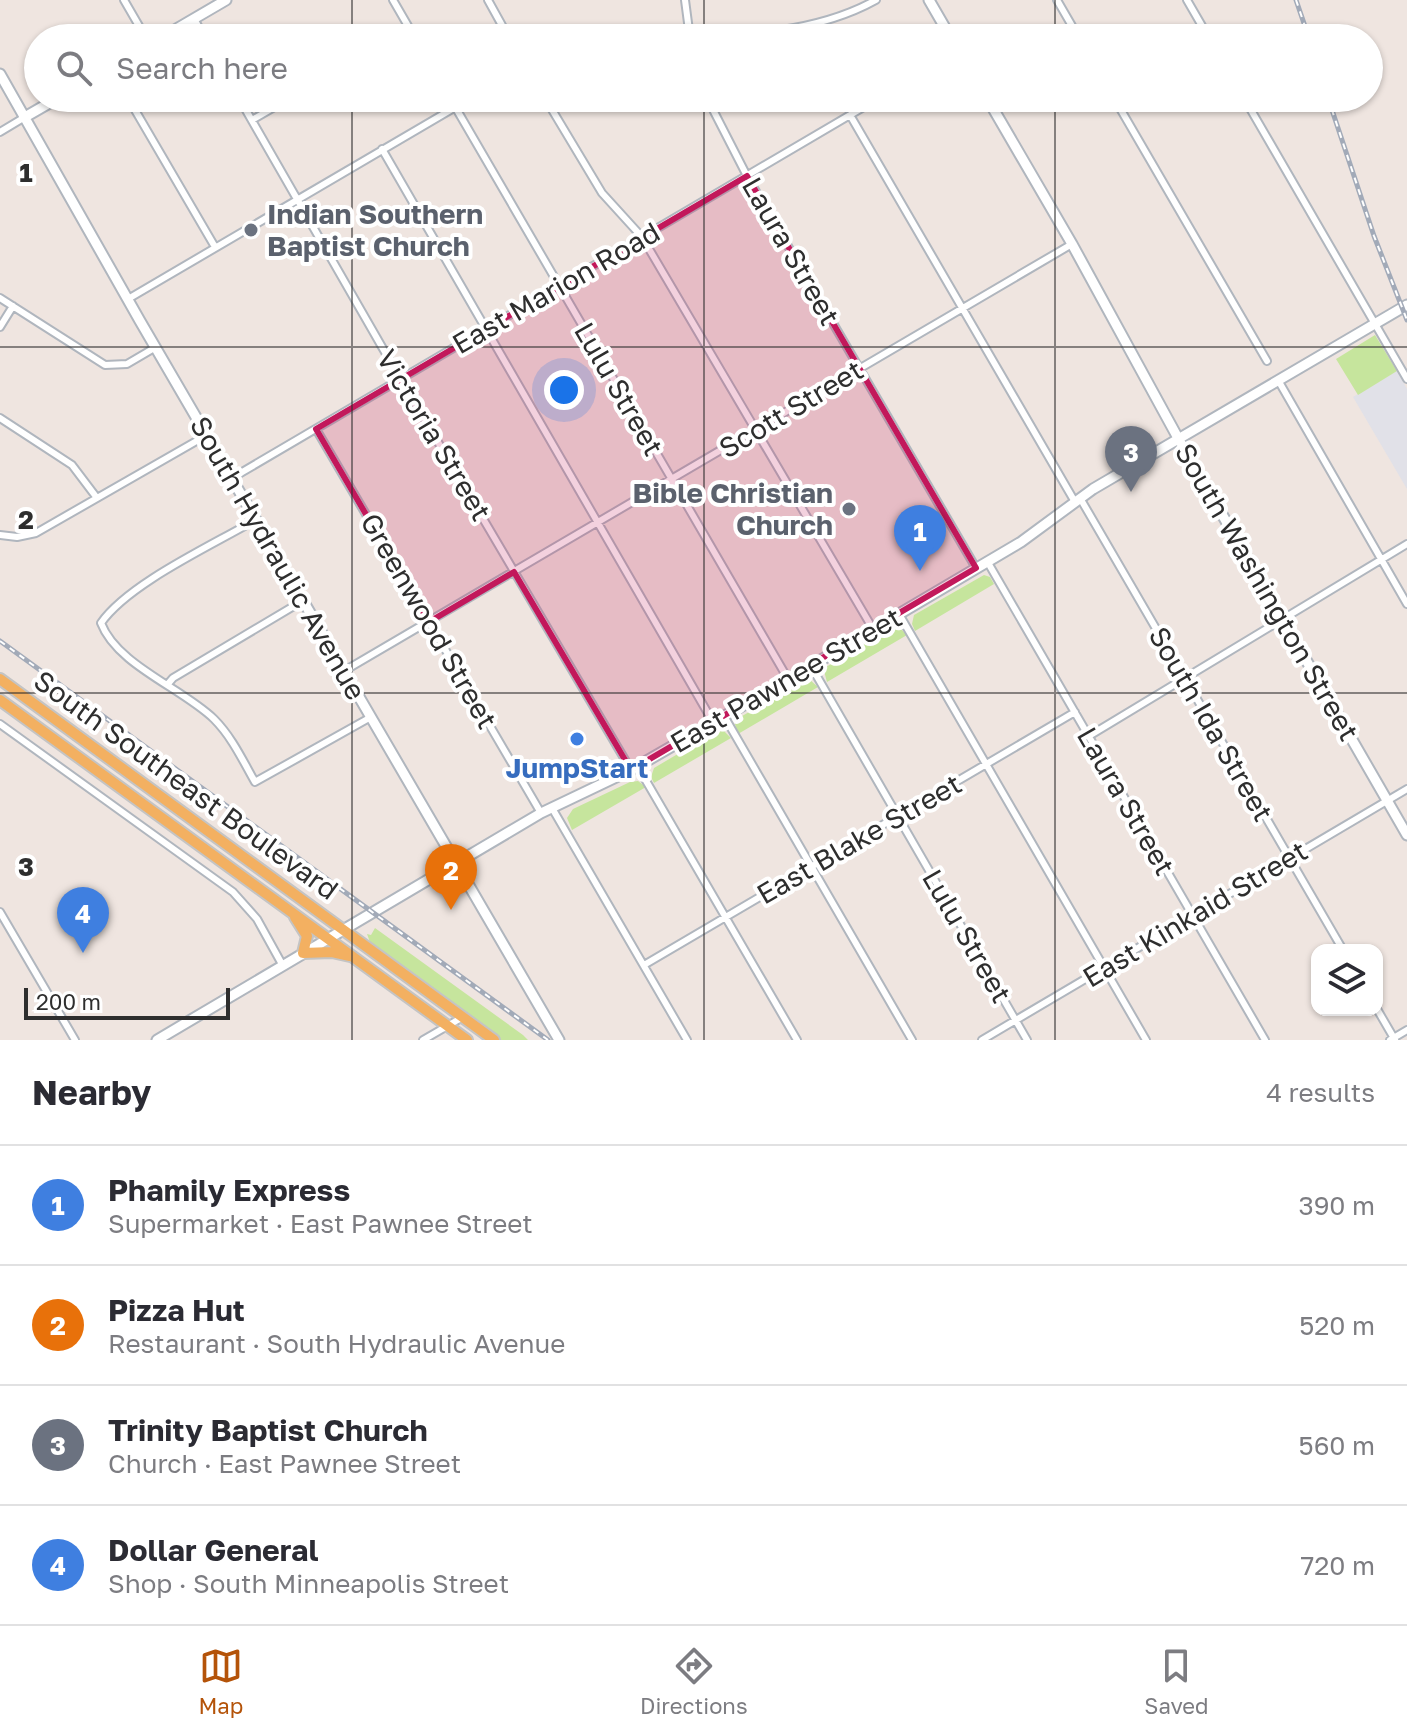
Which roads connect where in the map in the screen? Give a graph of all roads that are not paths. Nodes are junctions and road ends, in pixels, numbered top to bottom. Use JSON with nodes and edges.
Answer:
{"nodes":[{"id":1,"x":124,"y":0,"type":"edge"},
{"id":2,"x":226,"y":0,"type":"edge"},
{"id":3,"x":393,"y":0,"type":"edge"},
{"id":4,"x":488,"y":0,"type":"edge"},
{"id":5,"x":685,"y":0,"type":"edge"},
{"id":6,"x":876,"y":0,"type":"edge"},
{"id":7,"x":929,"y":0,"type":"edge"},
{"id":8,"x":1057,"y":0,"type":"edge"},
{"id":9,"x":1187,"y":0,"type":"edge"},
{"id":10,"x":194,"y":19,"type":"junction"},
{"id":11,"x":138,"y":24,"type":"edge"},
{"id":12,"x":185,"y":24,"type":"edge"},
{"id":13,"x":197,"y":24,"type":"edge"},
{"id":14,"x":408,"y":24,"type":"edge"},
{"id":15,"x":501,"y":24,"type":"edge"},
{"id":16,"x":688,"y":24,"type":"edge"},
{"id":17,"x":818,"y":24,"type":"edge"},
{"id":18,"x":943,"y":24,"type":"edge"},
{"id":19,"x":1071,"y":24,"type":"edge"},
{"id":20,"x":1201,"y":24,"type":"edge"},
{"id":21,"x":0,"y":74,"type":"edge"},
{"id":22,"x":34,"y":112,"type":"edge"},
{"id":23,"x":136,"y":112,"type":"edge"},
{"id":24,"x":247,"y":112,"type":"edge"},
{"id":25,"x":266,"y":112,"type":"edge"},
{"id":26,"x":446,"y":112,"type":"edge"},
{"id":27,"x":458,"y":112,"type":"edge"},
{"id":28,"x":553,"y":112,"type":"edge"},
{"id":29,"x":714,"y":112,"type":"edge"},
{"id":30,"x":855,"y":112,"type":"edge"},
{"id":31,"x":995,"y":112,"type":"edge"},
{"id":32,"x":1122,"y":112,"type":"edge"},
{"id":33,"x":1252,"y":112,"type":"edge"},
{"id":34,"x":850,"y":115,"type":"junction"},
{"id":35,"x":25,"y":117,"type":"junction"},
{"id":36,"x":252,"y":120,"type":"junction"},
{"id":37,"x":0,"y":132,"type":"edge"},
{"id":38,"x":382,"y":149,"type":"junction"},
{"id":39,"x":747,"y":176,"type":"junction"},
{"id":40,"x":297,"y":199,"type":"junction"},
{"id":41,"x":642,"y":237,"type":"junction"},
{"id":42,"x":1072,"y":244,"type":"junction"},
{"id":43,"x":215,"y":247,"type":"junction"},
{"id":44,"x":559,"y":286,"type":"junction"},
{"id":45,"x":0,"y":298,"type":"edge"},
{"id":46,"x":128,"y":299,"type":"junction"},
{"id":47,"x":1407,"y":305,"type":"edge"},
{"id":48,"x":13,"y":306,"type":"junction"},
{"id":49,"x":963,"y":308,"type":"junction"},
{"id":50,"x":1375,"y":324,"type":"junction"},
{"id":51,"x":0,"y":327,"type":"edge"},
{"id":52,"x":487,"y":329,"type":"junction"},
{"id":53,"x":156,"y":347,"type":"junction"},
{"id":54,"x":1267,"y":361,"type":"dead end"},
{"id":55,"x":859,"y":369,"type":"junction"},
{"id":56,"x":401,"y":379,"type":"junction"},
{"id":57,"x":1407,"y":379,"type":"edge"},
{"id":58,"x":1278,"y":380,"type":"junction"},
{"id":59,"x":0,"y":418,"type":"edge"},
{"id":60,"x":316,"y":429,"type":"junction"},
{"id":61,"x":757,"y":429,"type":"junction"},
{"id":62,"x":207,"y":435,"type":"junction"},
{"id":63,"x":1178,"y":438,"type":"junction"},
{"id":64,"x":232,"y":478,"type":"junction"},
{"id":65,"x":671,"y":480,"type":"junction"},
{"id":66,"x":97,"y":498,"type":"junction"},
{"id":67,"x":1077,"y":500,"type":"junction"},
{"id":68,"x":257,"y":519,"type":"junction"},
{"id":69,"x":599,"y":522,"type":"junction"},
{"id":70,"x":0,"y":535,"type":"edge"},
{"id":71,"x":1407,"y":544,"type":"edge"},
{"id":72,"x":1381,"y":560,"type":"junction"},
{"id":73,"x":987,"y":561,"type":"junction"},
{"id":74,"x":976,"y":568,"type":"junction"},
{"id":75,"x":514,"y":572,"type":"junction"},
{"id":76,"x":304,"y":600,"type":"junction"},
{"id":77,"x":1407,"y":604,"type":"edge"},
{"id":78,"x":899,"y":614,"type":"junction"},
{"id":79,"x":1283,"y":620,"type":"junction"},
{"id":80,"x":429,"y":622,"type":"junction"},
{"id":81,"x":873,"y":629,"type":"junction"},
{"id":82,"x":811,"y":666,"type":"junction"},
{"id":83,"x":344,"y":671,"type":"junction"},
{"id":84,"x":0,"y":679,"type":"edge"},
{"id":85,"x":788,"y":679,"type":"junction"},
{"id":86,"x":1185,"y":679,"type":"junction"},
{"id":87,"x":167,"y":685,"type":"junction"},
{"id":88,"x":0,"y":700,"type":"edge"},
{"id":89,"x":1075,"y":712,"type":"junction"},
{"id":90,"x":724,"y":716,"type":"junction"},
{"id":91,"x":371,"y":717,"type":"junction"},
{"id":92,"x":713,"y":722,"type":"junction"},
{"id":93,"x":0,"y":724,"type":"edge"},
{"id":94,"x":1089,"y":736,"type":"junction"},
{"id":95,"x":986,"y":764,"type":"junction"},
{"id":96,"x":634,"y":768,"type":"junction"},
{"id":97,"x":1407,"y":789,"type":"edge"},
{"id":98,"x":1387,"y":801,"type":"junction"},
{"id":99,"x":552,"y":808,"type":"junction"},
{"id":100,"x":541,"y":813,"type":"junction"},
{"id":101,"x":898,"y":816,"type":"junction"},
{"id":102,"x":1407,"y":835,"type":"edge"},
{"id":103,"x":1289,"y":858,"type":"junction"},
{"id":104,"x":454,"y":863,"type":"junction"},
{"id":105,"x":810,"y":867,"type":"junction"},
{"id":106,"x":289,"y":909,"type":"junction"},
{"id":107,"x":0,"y":912,"type":"edge"},
{"id":108,"x":1192,"y":916,"type":"junction"},
{"id":109,"x":726,"y":917,"type":"junction"},
{"id":110,"x":343,"y":930,"type":"junction"},
{"id":111,"x":330,"y":938,"type":"junction"},
{"id":112,"x":1339,"y":944,"type":"edge"},
{"id":113,"x":303,"y":953,"type":"junction"},
{"id":114,"x":355,"y":957,"type":"junction"},
{"id":115,"x":644,"y":965,"type":"junction"},
{"id":116,"x":283,"y":966,"type":"junction"},
{"id":117,"x":1104,"y":968,"type":"junction"},
{"id":118,"x":1381,"y":1016,"type":"edge"},
{"id":119,"x":463,"y":1017,"type":"junction"},
{"id":120,"x":1016,"y":1020,"type":"junction"},
{"id":121,"x":447,"y":1026,"type":"junction"},
{"id":122,"x":1407,"y":1030,"type":"edge"},
{"id":123,"x":1393,"y":1039,"type":"edge"},
{"id":124,"x":75,"y":1040,"type":"edge"},
{"id":125,"x":157,"y":1040,"type":"edge"},
{"id":126,"x":423,"y":1040,"type":"edge"},
{"id":127,"x":467,"y":1040,"type":"edge"},
{"id":128,"x":494,"y":1040,"type":"edge"},
{"id":129,"x":559,"y":1040,"type":"edge"},
{"id":130,"x":687,"y":1040,"type":"edge"},
{"id":131,"x":797,"y":1040,"type":"edge"},
{"id":132,"x":912,"y":1040,"type":"edge"},
{"id":133,"x":982,"y":1040,"type":"edge"},
{"id":134,"x":1027,"y":1040,"type":"edge"},
{"id":135,"x":1146,"y":1040,"type":"edge"},
{"id":136,"x":1265,"y":1040,"type":"edge"}],
"edges":[{"from":1,"to":11,"type":"street"},
{"from":2,"to":10,"type":"street"},
{"from":3,"to":14,"type":"street"},
{"from":4,"to":15,"type":"street"},
{"from":5,"to":16,"type":"street"},
{"from":6,"to":17,"type":"street"},
{"from":7,"to":18,"type":"street"},
{"from":8,"to":19,"type":"street"},
{"from":9,"to":20,"type":"street"},
{"from":10,"to":12,"type":"street"},
{"from":10,"to":13,"type":"street"},
{"from":21,"to":35,"type":"street","name":"South Hydraulic Avenue"},
{"from":22,"to":35,"type":"street"},
{"from":23,"to":43,"type":"street"},
{"from":24,"to":36,"type":"street","name":"Victoria Street"},
{"from":25,"to":36,"type":"street"},
{"from":26,"to":38,"type":"street"},
{"from":27,"to":44,"type":"street","name":"Lulu Street"},
{"from":28,"to":41,"type":"street"},
{"from":29,"to":39,"type":"street","name":"Laura Street"},
{"from":30,"to":34,"type":"street","name":"East Marion Road"},
{"from":31,"to":42,"type":"street","name":"South Washington Street"},
{"from":32,"to":54,"type":"street"},
{"from":33,"to":50,"type":"street"},
{"from":34,"to":39,"type":"street","name":"East Marion Road"},
{"from":34,"to":49,"type":"street","name":"South Ida Street"},
{"from":35,"to":37,"type":"street"},
{"from":35,"to":46,"type":"street","name":"South Hydraulic Avenue"},
{"from":36,"to":40,"type":"street","name":"Victoria Street"},
{"from":38,"to":40,"type":"street"},
{"from":38,"to":52,"type":"street"},
{"from":39,"to":41,"type":"street","name":"East Marion Road"},
{"from":39,"to":55,"type":"street","name":"Laura Street"},
{"from":40,"to":43,"type":"street"},
{"from":40,"to":56,"type":"street","name":"Victoria Street"},
{"from":41,"to":44,"type":"street","name":"East Marion Road"},
{"from":41,"to":61,"type":"street"},
{"from":42,"to":49,"type":"street","name":"Scott Street"},
{"from":42,"to":63,"type":"street","name":"South Washington Street"},
{"from":43,"to":46,"type":"street"},
{"from":44,"to":52,"type":"street","name":"East Marion Road"},
{"from":44,"to":65,"type":"street","name":"Lulu Street"},
{"from":45,"to":48,"type":"street"},
{"from":46,"to":53,"type":"street","name":"South Hydraulic Avenue"},
{"from":47,"to":50,"type":"street","name":"East Pawnee Street"},
{"from":48,"to":51,"type":"street"},
{"from":48,"to":53,"type":"street"},
{"from":49,"to":55,"type":"street","name":"Scott Street"},
{"from":49,"to":67,"type":"street","name":"South Ida Street"},
{"from":50,"to":57,"type":"street"},
{"from":50,"to":58,"type":"street","name":"East Pawnee Street"},
{"from":52,"to":56,"type":"street","name":"East Marion Road"},
{"from":52,"to":69,"type":"street"},
{"from":53,"to":62,"type":"street","name":"South Hydraulic Avenue"},
{"from":55,"to":61,"type":"street","name":"Scott Street"},
{"from":55,"to":74,"type":"street","name":"Laura Street"},
{"from":56,"to":60,"type":"street","name":"East Marion Road"},
{"from":56,"to":75,"type":"street","name":"Victoria Street"},
{"from":58,"to":63,"type":"street","name":"East Pawnee Street"},
{"from":58,"to":72,"type":"street"},
{"from":59,"to":66,"type":"street"},
{"from":60,"to":64,"type":"street","name":"East Marion Road"},
{"from":60,"to":80,"type":"street","name":"Greenwood Street"},
{"from":61,"to":65,"type":"street","name":"Scott Street"},
{"from":61,"to":81,"type":"street"},
{"from":62,"to":64,"type":"street","name":"South Hydraulic Avenue"},
{"from":62,"to":66,"type":"street"},
{"from":63,"to":67,"type":"street","name":"East Pawnee Street"},
{"from":63,"to":79,"type":"street","name":"South Washington Street"},
{"from":64,"to":68,"type":"street","name":"South Hydraulic Avenue"},
{"from":65,"to":69,"type":"street","name":"Scott Street"},
{"from":65,"to":85,"type":"street","name":"Lulu Street"},
{"from":66,"to":70,"type":"street"},
{"from":67,"to":73,"type":"street","name":"East Pawnee Street"},
{"from":67,"to":86,"type":"street","name":"South Ida Street"},
{"from":68,"to":76,"type":"street","name":"South Hydraulic Avenue"},
{"from":68,"to":87,"type":"street"},
{"from":69,"to":75,"type":"street","name":"Scott Street"},
{"from":69,"to":92,"type":"street"},
{"from":71,"to":72,"type":"street"},
{"from":72,"to":77,"type":"street"},
{"from":72,"to":79,"type":"street"},
{"from":73,"to":74,"type":"street","name":"East Pawnee Street"},
{"from":73,"to":89,"type":"street","name":"Laura Street"},
{"from":74,"to":78,"type":"street","name":"East Pawnee Street"},
{"from":75,"to":80,"type":"street","name":"Scott Street"},
{"from":75,"to":96,"type":"street","name":"Victoria Street"},
{"from":76,"to":83,"type":"street","name":"South Hydraulic Avenue"},
{"from":76,"to":87,"type":"street"},
{"from":78,"to":81,"type":"street","name":"East Pawnee Street"},
{"from":78,"to":95,"type":"street"},
{"from":79,"to":86,"type":"street"},
{"from":79,"to":98,"type":"street","name":"South Washington Street"},
{"from":80,"to":83,"type":"street","name":"Scott Street"},
{"from":80,"to":100,"type":"street","name":"Greenwood Street"},
{"from":81,"to":82,"type":"street","name":"East Pawnee Street"},
{"from":82,"to":85,"type":"street","name":"East Pawnee Street"},
{"from":82,"to":101,"type":"street","name":"Lulu Street"},
{"from":83,"to":91,"type":"street","name":"South Hydraulic Avenue"},
{"from":84,"to":110,"type":"main road","name":"South Southeast Boulevard"},
{"from":85,"to":90,"type":"street","name":"East Pawnee Street"},
{"from":86,"to":94,"type":"street"},
{"from":86,"to":103,"type":"street","name":"South Ida Street"},
{"from":87,"to":91,"type":"street"},
{"from":88,"to":106,"type":"main road","name":"South Southeast Boulevard"},
{"from":89,"to":94,"type":"street","name":"Laura Street"},
{"from":89,"to":95,"type":"street","name":"East Blake Street"},
{"from":90,"to":92,"type":"street","name":"East Pawnee Street"},
{"from":90,"to":105,"type":"street"},
{"from":91,"to":104,"type":"street","name":"South Hydraulic Avenue"},
{"from":92,"to":96,"type":"street","name":"East Pawnee Street"},
{"from":93,"to":116,"type":"street"},
{"from":94,"to":108,"type":"street","name":"Laura Street"},
{"from":95,"to":101,"type":"street","name":"East Blake Street"},
{"from":95,"to":117,"type":"street"},
{"from":96,"to":99,"type":"street","name":"East Pawnee Street"},
{"from":96,"to":109,"type":"street","name":"Victoria Street"},
{"from":97,"to":98,"type":"street","name":"East Kinkaid Street"},
{"from":98,"to":102,"type":"street","name":"South Washington Street"},
{"from":98,"to":103,"type":"street","name":"East Kinkaid Street"},
{"from":99,"to":100,"type":"street","name":"East Pawnee Street"},
{"from":99,"to":115,"type":"street"},
{"from":100,"to":104,"type":"street","name":"East Pawnee Street"},
{"from":101,"to":105,"type":"street","name":"East Blake Street"},
{"from":101,"to":120,"type":"street","name":"Lulu Street"},
{"from":103,"to":108,"type":"street","name":"East Kinkaid Street"},
{"from":103,"to":112,"type":"street","name":"South Ida Street"},
{"from":104,"to":110,"type":"street","name":"East Pawnee Street"},
{"from":104,"to":129,"type":"street","name":"South Hydraulic Avenue"},
{"from":105,"to":109,"type":"street","name":"East Blake Street"},
{"from":105,"to":132,"type":"street"},
{"from":106,"to":111,"type":"main road","name":"South Southeast Boulevard"},
{"from":106,"to":113,"type":"main road"},
{"from":107,"to":124,"type":"street"},
{"from":108,"to":117,"type":"street","name":"East Kinkaid Street"},
{"from":108,"to":136,"type":"street","name":"Laura Street"},
{"from":109,"to":115,"type":"street","name":"East Blake Street"},
{"from":109,"to":131,"type":"street","name":"Victoria Street"},
{"from":110,"to":111,"type":"street","name":"East Pawnee Street"},
{"from":110,"to":119,"type":"main road","name":"South Southeast Boulevard"},
{"from":111,"to":113,"type":"street","name":"East Pawnee Street"},
{"from":111,"to":114,"type":"main road","name":"South Southeast Boulevard"},
{"from":113,"to":114,"type":"main road"},
{"from":113,"to":116,"type":"street","name":"East Pawnee Street"},
{"from":114,"to":121,"type":"main road","name":"South Southeast Boulevard"},
{"from":115,"to":130,"type":"street"},
{"from":116,"to":125,"type":"street","name":"East Pawnee Street"},
{"from":117,"to":120,"type":"street","name":"East Kinkaid Street"},
{"from":117,"to":135,"type":"street"},
{"from":118,"to":123,"type":"street"},
{"from":119,"to":121,"type":"street"},
{"from":119,"to":128,"type":"main road","name":"South Southeast Boulevard"},
{"from":120,"to":133,"type":"street","name":"East Kinkaid Street"},
{"from":120,"to":134,"type":"street","name":"Lulu Street"},
{"from":121,"to":126,"type":"street"},
{"from":121,"to":127,"type":"main road","name":"South Southeast Boulevard"},
{"from":122,"to":123,"type":"street"}]}
